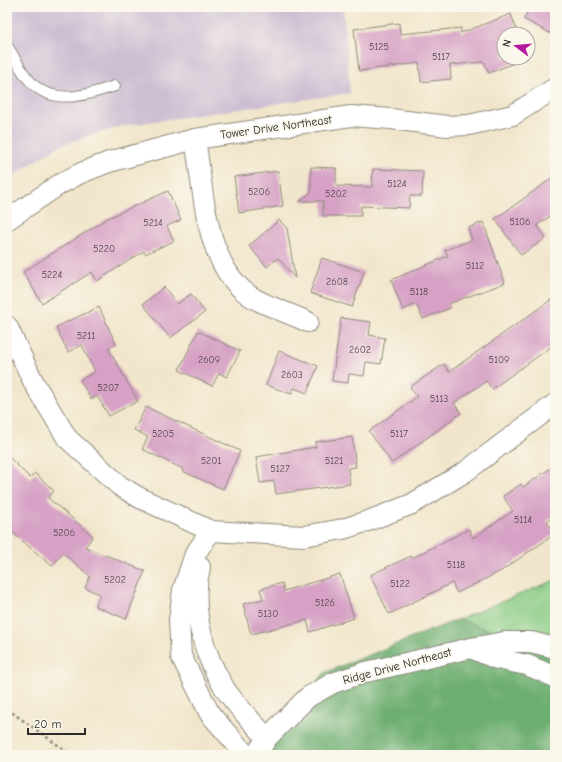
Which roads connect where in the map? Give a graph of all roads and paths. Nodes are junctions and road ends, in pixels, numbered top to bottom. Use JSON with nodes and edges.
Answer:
{"nodes":[{"id":1,"x":7,"y":46,"type":"edge"},
{"id":2,"x":115,"y":86,"type":"dead end"},
{"id":3,"x":555,"y":88,"type":"edge"},
{"id":4,"x":195,"y":139,"type":"junction"},
{"id":5,"x":7,"y":220,"type":"edge"},
{"id":6,"x":308,"y":322,"type":"dead end"},
{"id":7,"x":7,"y":326,"type":"edge"},
{"id":8,"x":555,"y":404,"type":"edge"},
{"id":9,"x":211,"y":530,"type":"junction"},
{"id":10,"x":471,"y":648,"type":"junction"},
{"id":11,"x":555,"y":648,"type":"edge"},
{"id":12,"x":555,"y":677,"type":"edge"},
{"id":13,"x":7,"y":709,"type":"edge"},
{"id":14,"x":267,"y":738,"type":"junction"},
{"id":15,"x":72,"y":755,"type":"edge"},
{"id":16,"x":246,"y":755,"type":"edge"},
{"id":17,"x":256,"y":755,"type":"edge"}],
"edges":[{"from":1,"to":2,"type":"lane"},
{"from":3,"to":4,"type":"street","name":"Tower Drive Northeast"},
{"from":4,"to":5,"type":"street","name":"Tower Drive Northeast"},
{"from":4,"to":6,"type":"street"},
{"from":7,"to":9,"type":"street"},
{"from":8,"to":9,"type":"street"},
{"from":9,"to":14,"type":"street"},
{"from":9,"to":16,"type":"street"},
{"from":10,"to":11,"type":"street","name":"Ridge Drive Northeast"},
{"from":10,"to":12,"type":"street"},
{"from":10,"to":14,"type":"street","name":"Ridge Drive Northeast"},
{"from":13,"to":15,"type":"path"},
{"from":14,"to":17,"type":"street","name":"Ridge Drive Northeast"}]}
